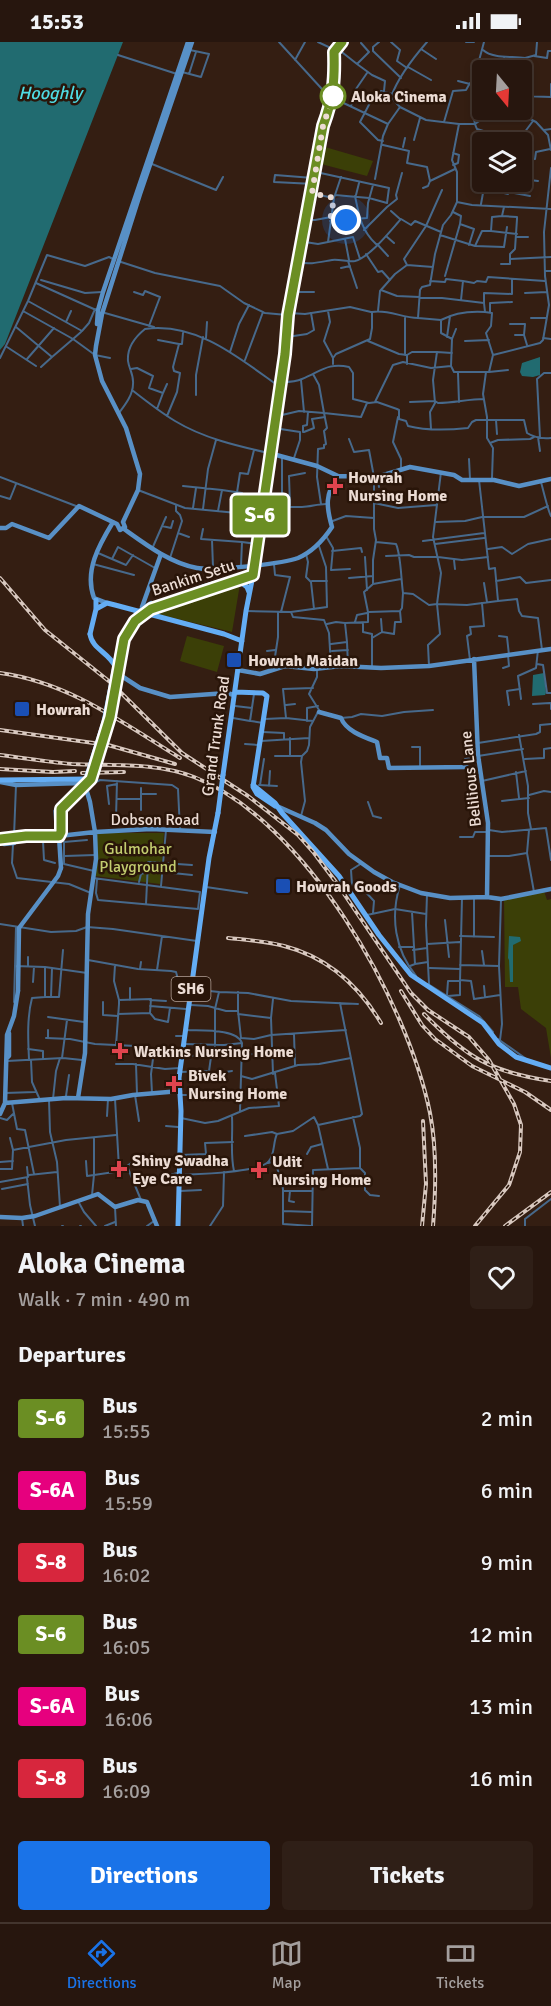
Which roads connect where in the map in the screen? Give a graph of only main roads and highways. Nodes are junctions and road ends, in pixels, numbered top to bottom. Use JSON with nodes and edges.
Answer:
{"nodes":[{"id":1,"x":190,"y":42,"type":"edge"},
{"id":2,"x":342,"y":42,"type":"edge"},
{"id":3,"x":180,"y":73,"type":"junction"},
{"id":4,"x":116,"y":261,"type":"junction"},
{"id":5,"x":98,"y":310,"type":"junction"},
{"id":6,"x":269,"y":453,"type":"junction"},
{"id":7,"x":338,"y":476,"type":"junction"},
{"id":8,"x":551,"y":479,"type":"edge"},
{"id":9,"x":118,"y":523,"type":"junction"},
{"id":10,"x":0,"y":528,"type":"edge"},
{"id":11,"x":161,"y":554,"type":"junction"},
{"id":12,"x":254,"y":570,"type":"junction"},
{"id":13,"x":223,"y":576,"type":"junction"},
{"id":14,"x":238,"y":580,"type":"junction"},
{"id":15,"x":211,"y":584,"type":"junction"},
{"id":16,"x":204,"y":589,"type":"junction"},
{"id":17,"x":249,"y":593,"type":"junction"},
{"id":18,"x":96,"y":600,"type":"junction"},
{"id":19,"x":107,"y":603,"type":"junction"},
{"id":20,"x":96,"y":609,"type":"junction"},
{"id":21,"x":139,"y":609,"type":"junction"},
{"id":22,"x":147,"y":614,"type":"junction"},
{"id":23,"x":242,"y":641,"type":"junction"},
{"id":24,"x":551,"y":649,"type":"edge"},
{"id":25,"x":472,"y":659,"type":"junction"},
{"id":26,"x":115,"y":666,"type":"junction"},
{"id":27,"x":238,"y":670,"type":"junction"},
{"id":28,"x":120,"y":675,"type":"junction"},
{"id":29,"x":234,"y":696,"type":"junction"},
{"id":30,"x":318,"y":709,"type":"road end"},
{"id":31,"x":478,"y":758,"type":"junction"},
{"id":32,"x":86,"y":779,"type":"junction"},
{"id":33,"x":1,"y":781,"type":"edge"},
{"id":34,"x":277,"y":806,"type":"junction"},
{"id":35,"x":94,"y":832,"type":"junction"},
{"id":36,"x":215,"y":832,"type":"junction"},
{"id":37,"x":59,"y":833,"type":"junction"},
{"id":38,"x":2,"y":839,"type":"edge"},
{"id":39,"x":551,"y":889,"type":"edge"},
{"id":40,"x":487,"y":897,"type":"junction"},
{"id":41,"x":551,"y":1068,"type":"edge"},
{"id":42,"x":180,"y":1093,"type":"junction"},
{"id":43,"x":78,"y":1098,"type":"junction"},
{"id":44,"x":2,"y":1103,"type":"edge"},
{"id":45,"x":0,"y":1113,"type":"edge"},
{"id":46,"x":0,"y":1217,"type":"edge"},
{"id":47,"x":155,"y":1223,"type":"edge"},
{"id":48,"x":178,"y":1226,"type":"edge"}],
"edges":[{"from":1,"to":3,"type":"main road"},
{"from":1,"to":3,"type":"main road"},
{"from":2,"to":6,"type":"main road","name":"Grand Trunk Road","number":"SH6"},
{"from":3,"to":4,"type":"main road"},
{"from":3,"to":4,"type":"main road"},
{"from":4,"to":5,"type":"main road"},
{"from":4,"to":5,"type":"main road"},
{"from":5,"to":9,"type":"main road"},
{"from":6,"to":7,"type":"main road"},
{"from":6,"to":12,"type":"main road","name":"Grand Trunk Road","number":"SH6"},
{"from":7,"to":8,"type":"main road"},
{"from":7,"to":12,"type":"main road"},
{"from":9,"to":10,"type":"main road"},
{"from":9,"to":11,"type":"main road"},
{"from":9,"to":18,"type":"main road"},
{"from":11,"to":13,"type":"main road"},
{"from":11,"to":21,"type":"main road"},
{"from":12,"to":13,"type":"main road","name":"Bankim Setu"},
{"from":12,"to":13,"type":"main road"},
{"from":12,"to":14,"type":"main road","name":"Bankim Setu"},
{"from":12,"to":17,"type":"main road","name":"Grand Trunk Road","number":"SH6"},
{"from":13,"to":14,"type":"main road","name":"Bankim Setu"},
{"from":13,"to":15,"type":"main road","name":"Bankim Setu"},
{"from":13,"to":16,"type":"main road","name":"Bankim Setu"},
{"from":14,"to":17,"type":"main road"},
{"from":15,"to":16,"type":"main road","name":"Bankim Setu"},
{"from":15,"to":21,"type":"main road"},
{"from":16,"to":26,"type":"main road","name":"Bankim Setu","bridge":true},
{"from":16,"to":37,"type":"main road","name":"Bankim Setu","bridge":true},
{"from":17,"to":23,"type":"main road","name":"Grand Trunk Road","number":"SH6"},
{"from":18,"to":19,"type":"main road"},
{"from":18,"to":20,"type":"main road"},
{"from":19,"to":20,"type":"main road"},
{"from":19,"to":21,"type":"main road"},
{"from":20,"to":26,"type":"main road","bridge":true},
{"from":21,"to":22,"type":"main road"},
{"from":21,"to":28,"type":"main road"},
{"from":22,"to":23,"type":"main road"},
{"from":22,"to":28,"type":"main road"},
{"from":23,"to":27,"type":"main road","name":"Grand Trunk Road","number":"SH6"},
{"from":24,"to":25,"type":"main road"},
{"from":25,"to":27,"type":"main road"},
{"from":25,"to":31,"type":"main road","name":"Belilious Lane"},
{"from":26,"to":32,"type":"main road","name":"Bankim Setu","bridge":true},
{"from":27,"to":29,"type":"main road","name":"Grand Trunk Road","number":"SH6"},
{"from":28,"to":29,"type":"main road"},
{"from":29,"to":34,"type":"main road"},
{"from":29,"to":36,"type":"main road","name":"Grand Trunk Road","number":"SH6","bridge":true},
{"from":30,"to":31,"type":"main road"},
{"from":31,"to":40,"type":"main road","name":"Belilious Lane"},
{"from":32,"to":33,"type":"main road"},
{"from":32,"to":37,"type":"main road","name":"Bankim Setu","bridge":true},
{"from":33,"to":35,"type":"main road"},
{"from":34,"to":40,"type":"main road"},
{"from":34,"to":41,"type":"main road"},
{"from":35,"to":36,"type":"main road","name":"Dobson Road"},
{"from":35,"to":37,"type":"main road","name":"Dobson Road"},
{"from":35,"to":43,"type":"main road"},
{"from":36,"to":42,"type":"main road","name":"Grand Trunk Road","number":"SH6"},
{"from":37,"to":38,"type":"main road"},
{"from":37,"to":44,"type":"main road","bridge":true},
{"from":39,"to":40,"type":"main road"},
{"from":42,"to":43,"type":"main road"},
{"from":42,"to":48,"type":"main road","name":"Grand Trunk Road","number":"SH6"},
{"from":43,"to":44,"type":"main road"},
{"from":44,"to":45,"type":"main road"},
{"from":46,"to":47,"type":"main road"}]}
